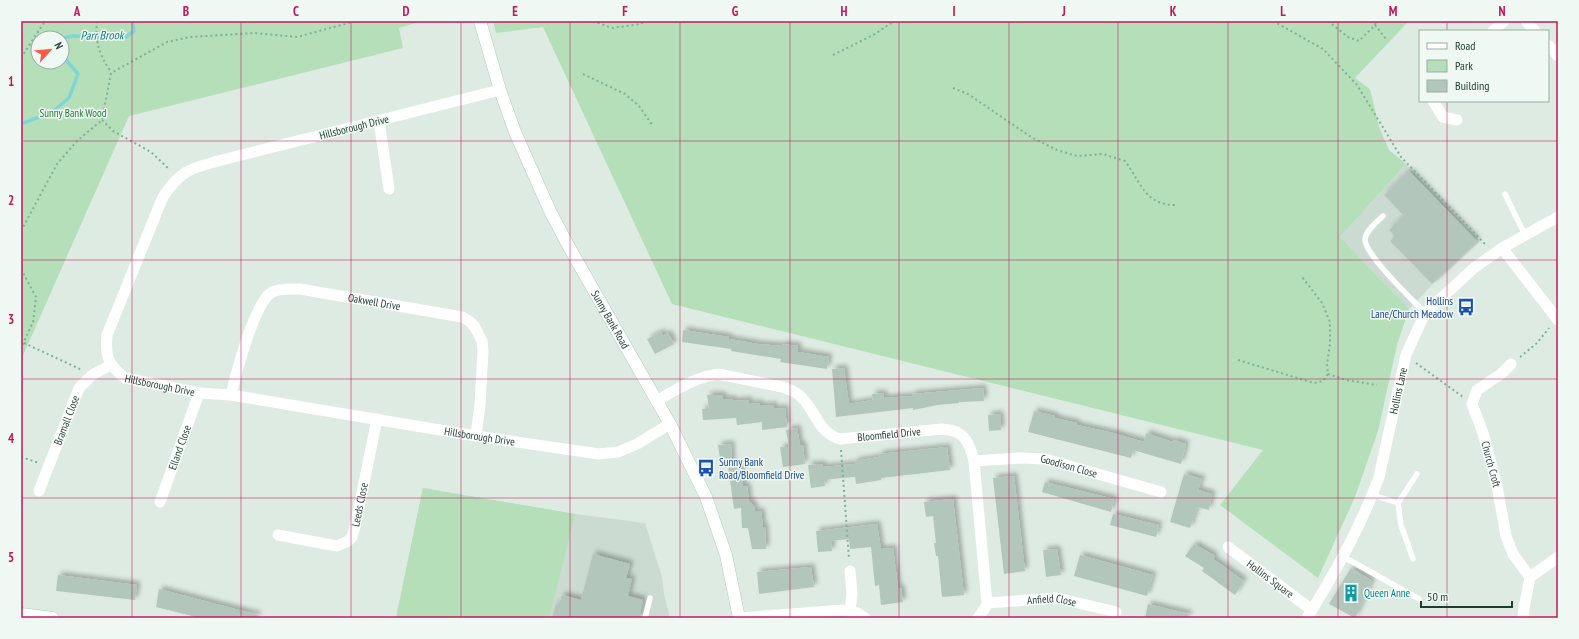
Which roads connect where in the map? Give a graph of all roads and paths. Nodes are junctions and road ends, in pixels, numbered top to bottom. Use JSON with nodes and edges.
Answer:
{"nodes":[{"id":1,"x":45,"y":21,"type":"edge"},
{"id":2,"x":97,"y":21,"type":"edge"},
{"id":3,"x":356,"y":21,"type":"edge"},
{"id":4,"x":480,"y":21,"type":"edge"},
{"id":5,"x":593,"y":21,"type":"edge"},
{"id":6,"x":644,"y":21,"type":"edge"},
{"id":7,"x":894,"y":21,"type":"edge"},
{"id":8,"x":1273,"y":21,"type":"edge"},
{"id":9,"x":1328,"y":21,"type":"edge"},
{"id":10,"x":1376,"y":21,"type":"edge"},
{"id":11,"x":1504,"y":21,"type":"edge"},
{"id":12,"x":1526,"y":21,"type":"edge"},
{"id":13,"x":1375,"y":25,"type":"junction"},
{"id":14,"x":1494,"y":30,"type":"edge"},
{"id":15,"x":1534,"y":30,"type":"edge"},
{"id":16,"x":1386,"y":39,"type":"dead end"},
{"id":17,"x":1549,"y":46,"type":"edge"},
{"id":18,"x":833,"y":55,"type":"dead end"},
{"id":19,"x":1558,"y":56,"type":"edge"},
{"id":20,"x":21,"y":58,"type":"edge"},
{"id":21,"x":111,"y":72,"type":"junction"},
{"id":22,"x":583,"y":74,"type":"dead end"},
{"id":23,"x":953,"y":88,"type":"dead end"},
{"id":24,"x":500,"y":90,"type":"junction"},
{"id":25,"x":1434,"y":102,"type":"edge"},
{"id":26,"x":102,"y":120,"type":"junction"},
{"id":27,"x":1457,"y":120,"type":"dead end"},
{"id":28,"x":379,"y":121,"type":"junction"},
{"id":29,"x":654,"y":126,"type":"dead end"},
{"id":30,"x":178,"y":177,"type":"junction"},
{"id":31,"x":389,"y":189,"type":"dead end"},
{"id":32,"x":1505,"y":194,"type":"dead end"},
{"id":33,"x":1176,"y":205,"type":"dead end"},
{"id":34,"x":1383,"y":216,"type":"dead end"},
{"id":35,"x":1558,"y":217,"type":"edge"},
{"id":36,"x":21,"y":231,"type":"edge"},
{"id":37,"x":1525,"y":235,"type":"junction"},
{"id":38,"x":1498,"y":250,"type":"junction"},
{"id":39,"x":21,"y":269,"type":"edge"},
{"id":40,"x":1302,"y":277,"type":"dead end"},
{"id":41,"x":1425,"y":313,"type":"junction"},
{"id":42,"x":1556,"y":317,"type":"edge"},
{"id":43,"x":24,"y":342,"type":"junction"},
{"id":44,"x":21,"y":348,"type":"edge"},
{"id":45,"x":1406,"y":355,"type":"junction"},
{"id":46,"x":1238,"y":360,"type":"dead end"},
{"id":47,"x":1511,"y":364,"type":"joint"},
{"id":48,"x":111,"y":365,"type":"junction"},
{"id":49,"x":1328,"y":374,"type":"junction"},
{"id":50,"x":92,"y":375,"type":"junction"},
{"id":51,"x":1376,"y":385,"type":"dead end"},
{"id":52,"x":199,"y":393,"type":"junction"},
{"id":53,"x":232,"y":395,"type":"junction"},
{"id":54,"x":656,"y":401,"type":"junction"},
{"id":55,"x":1472,"y":404,"type":"junction"},
{"id":56,"x":377,"y":419,"type":"junction"},
{"id":57,"x":670,"y":424,"type":"junction"},
{"id":58,"x":476,"y":436,"type":"junction"},
{"id":59,"x":840,"y":438,"type":"junction"},
{"id":60,"x":21,"y":457,"type":"edge"},
{"id":61,"x":974,"y":461,"type":"junction"},
{"id":62,"x":49,"y":466,"type":"junction"},
{"id":63,"x":1418,"y":474,"type":"dead end"},
{"id":64,"x":39,"y":491,"type":"dead end"},
{"id":65,"x":1161,"y":492,"type":"dead end"},
{"id":66,"x":1373,"y":495,"type":"junction"},
{"id":67,"x":160,"y":502,"type":"dead end"},
{"id":68,"x":1398,"y":503,"type":"junction"},
{"id":69,"x":278,"y":535,"type":"dead end"},
{"id":70,"x":1228,"y":547,"type":"dead end"},
{"id":71,"x":1344,"y":557,"type":"junction"},
{"id":72,"x":1558,"y":557,"type":"edge"},
{"id":73,"x":1413,"y":559,"type":"dead end"},
{"id":74,"x":850,"y":571,"type":"joint"},
{"id":75,"x":1530,"y":577,"type":"junction"},
{"id":76,"x":650,"y":598,"type":"dead end"},
{"id":77,"x":1419,"y":599,"type":"dead end"},
{"id":78,"x":987,"y":603,"type":"junction"},
{"id":79,"x":850,"y":611,"type":"junction"},
{"id":80,"x":1116,"y":612,"type":"dead end"},
{"id":81,"x":21,"y":614,"type":"edge"},
{"id":82,"x":1309,"y":614,"type":"edge"},
{"id":83,"x":53,"y":618,"type":"edge"},
{"id":84,"x":645,"y":618,"type":"edge"},
{"id":85,"x":739,"y":618,"type":"edge"},
{"id":86,"x":866,"y":618,"type":"edge"},
{"id":87,"x":978,"y":618,"type":"edge"},
{"id":88,"x":1523,"y":618,"type":"edge"}],
"edges":[{"from":1,"to":20,"type":"path"},
{"from":2,"to":21,"type":"path"},
{"from":3,"to":21,"type":"path"},
{"from":4,"to":24,"type":"street","name":"Sunny Bank Road"},
{"from":5,"to":6,"type":"path"},
{"from":7,"to":18,"type":"path"},
{"from":8,"to":38,"type":"path"},
{"from":9,"to":13,"type":"path"},
{"from":10,"to":13,"type":"path"},
{"from":11,"to":14,"type":"street"},
{"from":12,"to":15,"type":"street"},
{"from":13,"to":16,"type":"path"},
{"from":17,"to":19,"type":"street"},
{"from":21,"to":26,"type":"path"},
{"from":22,"to":29,"type":"path"},
{"from":23,"to":33,"type":"path"},
{"from":24,"to":28,"type":"street","name":"Hillsborough Drive"},
{"from":24,"to":54,"type":"street","name":"Sunny Bank Road"},
{"from":25,"to":27,"type":"street"},
{"from":26,"to":30,"type":"path"},
{"from":26,"to":36,"type":"path"},
{"from":28,"to":30,"type":"street","name":"Hillsborough Drive"},
{"from":28,"to":31,"type":"street"},
{"from":30,"to":48,"type":"street","name":"Hillsborough Drive"},
{"from":32,"to":37,"type":"lane"},
{"from":34,"to":41,"type":"lane"},
{"from":35,"to":37,"type":"street","name":"Hollins Lane"},
{"from":37,"to":38,"type":"street","name":"Hollins Lane"},
{"from":38,"to":41,"type":"street","name":"Hollins Lane"},
{"from":38,"to":42,"type":"street"},
{"from":39,"to":43,"type":"path"},
{"from":40,"to":49,"type":"path"},
{"from":41,"to":45,"type":"street","name":"Hollins Lane"},
{"from":42,"to":47,"type":"path"},
{"from":43,"to":44,"type":"path"},
{"from":43,"to":50,"type":"path"},
{"from":45,"to":55,"type":"path"},
{"from":45,"to":66,"type":"street","name":"Hollins Lane"},
{"from":46,"to":49,"type":"path"},
{"from":47,"to":55,"type":"street"},
{"from":48,"to":50,"type":"street","name":"Bramall Close"},
{"from":48,"to":52,"type":"street","name":"Hillsborough Drive"},
{"from":49,"to":51,"type":"path"},
{"from":50,"to":62,"type":"street","name":"Bramall Close"},
{"from":52,"to":53,"type":"street","name":"Hillsborough Drive"},
{"from":52,"to":67,"type":"street","name":"Elland Close"},
{"from":53,"to":56,"type":"street","name":"Hillsborough Drive"},
{"from":53,"to":58,"type":"street","name":"Oakwell Drive"},
{"from":54,"to":57,"type":"street","name":"Sunny Bank Road"},
{"from":54,"to":59,"type":"street"},
{"from":55,"to":75,"type":"street","name":"Church Croft"},
{"from":56,"to":58,"type":"street","name":"Hillsborough Drive"},
{"from":56,"to":69,"type":"street","name":"Leeds Close"},
{"from":57,"to":58,"type":"street","name":"Hillsborough Drive"},
{"from":57,"to":85,"type":"street","name":"Sunny Bank Road"},
{"from":59,"to":61,"type":"street","name":"Bloomfield Drive"},
{"from":59,"to":74,"type":"path"},
{"from":60,"to":62,"type":"path"},
{"from":61,"to":65,"type":"street","name":"Goodison Close"},
{"from":61,"to":78,"type":"street","name":"Bloomfield Drive"},
{"from":62,"to":64,"type":"street","name":"Bramall Close"},
{"from":63,"to":68,"type":"lane"},
{"from":66,"to":68,"type":"lane"},
{"from":66,"to":71,"type":"street","name":"Hollins Lane"},
{"from":68,"to":73,"type":"lane"},
{"from":70,"to":82,"type":"street","name":"Hollins Square"},
{"from":71,"to":77,"type":"lane"},
{"from":71,"to":82,"type":"street","name":"Hollins Lane"},
{"from":72,"to":75,"type":"street"},
{"from":74,"to":79,"type":"street"},
{"from":75,"to":88,"type":"street"},
{"from":76,"to":84,"type":"lane"},
{"from":78,"to":80,"type":"street","name":"Anfield Close"},
{"from":78,"to":87,"type":"street"},
{"from":79,"to":85,"type":"street"},
{"from":79,"to":86,"type":"street"},
{"from":81,"to":83,"type":"street"}]}
